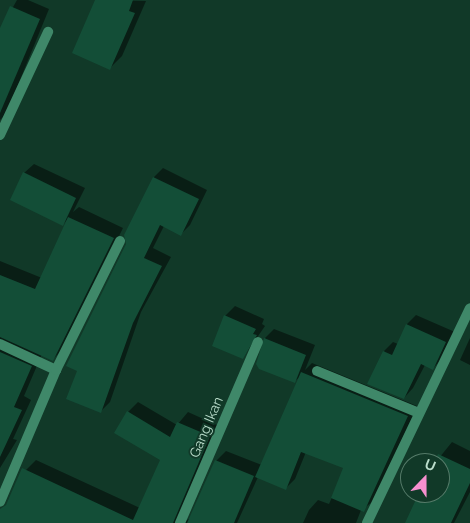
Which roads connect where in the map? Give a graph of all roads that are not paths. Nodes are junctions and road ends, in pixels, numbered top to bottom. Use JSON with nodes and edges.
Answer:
{"nodes":[{"id":1,"x":48,"y":32,"type":"dead end"},
{"id":2,"x":0,"y":135,"type":"edge"},
{"id":3,"x":120,"y":241,"type":"dead end"},
{"id":4,"x":470,"y":308,"type":"edge"},
{"id":5,"x":258,"y":342,"type":"dead end"},
{"id":6,"x":0,"y":344,"type":"edge"},
{"id":7,"x":56,"y":370,"type":"junction"},
{"id":8,"x":317,"y":371,"type":"dead end"},
{"id":9,"x":419,"y":413,"type":"junction"},
{"id":10,"x":0,"y":502,"type":"edge"},
{"id":11,"x":180,"y":523,"type":"edge"},
{"id":12,"x":367,"y":523,"type":"edge"}],
"edges":[{"from":1,"to":2,"type":"street"},
{"from":3,"to":7,"type":"street"},
{"from":4,"to":9,"type":"street"},
{"from":5,"to":11,"type":"street","name":"Gang Ikan"},
{"from":6,"to":7,"type":"street"},
{"from":7,"to":10,"type":"street"},
{"from":8,"to":9,"type":"street"},
{"from":9,"to":12,"type":"street"}]}
